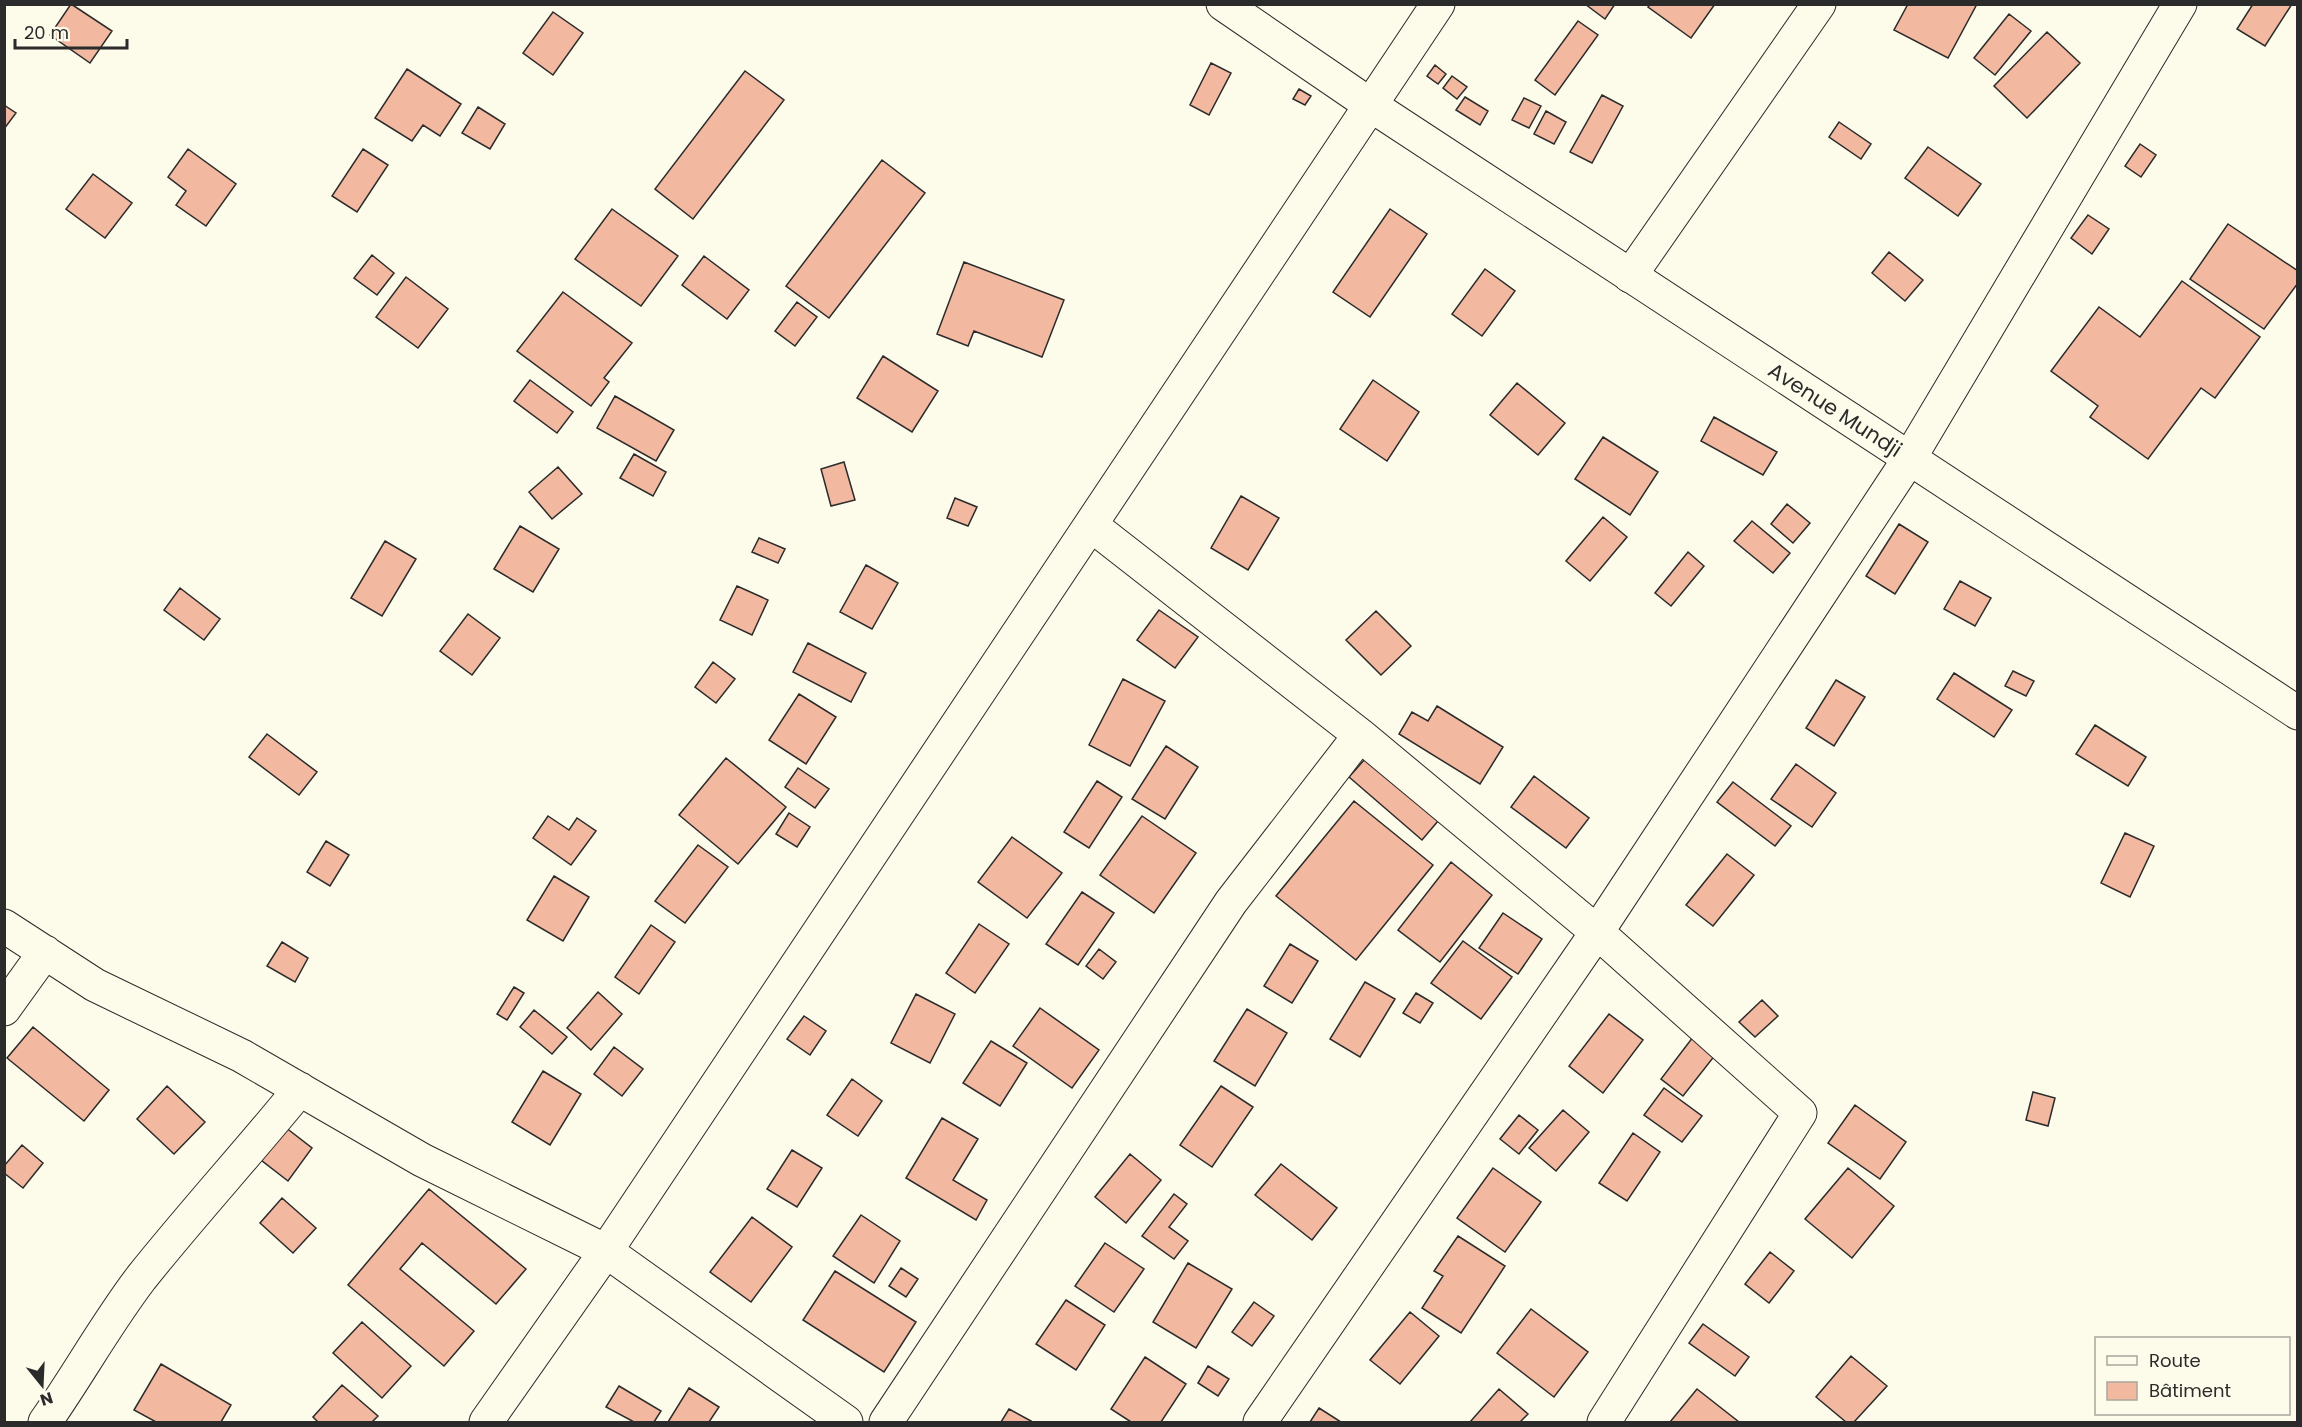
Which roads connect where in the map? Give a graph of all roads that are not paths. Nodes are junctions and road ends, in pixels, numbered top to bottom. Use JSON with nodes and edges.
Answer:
{"nodes":[{"id":1,"x":1223,"y":4,"type":"edge"},
{"id":2,"x":1438,"y":4,"type":"edge"},
{"id":3,"x":1819,"y":4,"type":"edge"},
{"id":4,"x":2180,"y":4,"type":"edge"},
{"id":5,"x":1372,"y":106,"type":"junction"},
{"id":6,"x":1630,"y":276,"type":"junction"},
{"id":7,"x":1909,"y":459,"type":"junction"},
{"id":8,"x":1091,"y":525,"type":"junction"},
{"id":9,"x":2298,"y":713,"type":"edge"},
{"id":10,"x":1360,"y":735,"type":"junction"},
{"id":11,"x":4,"y":926,"type":"edge"},
{"id":12,"x":1597,"y":932,"type":"junction"},
{"id":13,"x":45,"y":952,"type":"junction"},
{"id":14,"x":4,"y":1009,"type":"edge"},
{"id":15,"x":300,"y":1089,"type":"junction"},
{"id":16,"x":606,"y":1251,"type":"junction"},
{"id":17,"x":45,"y":1422,"type":"edge"},
{"id":18,"x":486,"y":1422,"type":"edge"},
{"id":19,"x":846,"y":1422,"type":"edge"},
{"id":20,"x":886,"y":1422,"type":"edge"},
{"id":21,"x":1260,"y":1422,"type":"edge"},
{"id":22,"x":1604,"y":1422,"type":"edge"}],
"edges":[{"from":1,"to":5,"type":"street","name":"Avenue Mundji"},
{"from":2,"to":5,"type":"street"},
{"from":3,"to":6,"type":"street"},
{"from":4,"to":7,"type":"street"},
{"from":5,"to":6,"type":"street","name":"Avenue Mundji"},
{"from":5,"to":8,"type":"street"},
{"from":6,"to":7,"type":"street","name":"Avenue Mundji"},
{"from":7,"to":9,"type":"street","name":"Avenue Mundji"},
{"from":7,"to":12,"type":"street"},
{"from":8,"to":10,"type":"street"},
{"from":8,"to":16,"type":"street"},
{"from":10,"to":12,"type":"street"},
{"from":10,"to":20,"type":"street"},
{"from":11,"to":13,"type":"street"},
{"from":12,"to":21,"type":"street"},
{"from":12,"to":22,"type":"street"},
{"from":13,"to":14,"type":"street"},
{"from":13,"to":15,"type":"street"},
{"from":15,"to":16,"type":"street"},
{"from":15,"to":17,"type":"street"},
{"from":16,"to":18,"type":"street"},
{"from":16,"to":19,"type":"street"}]}
